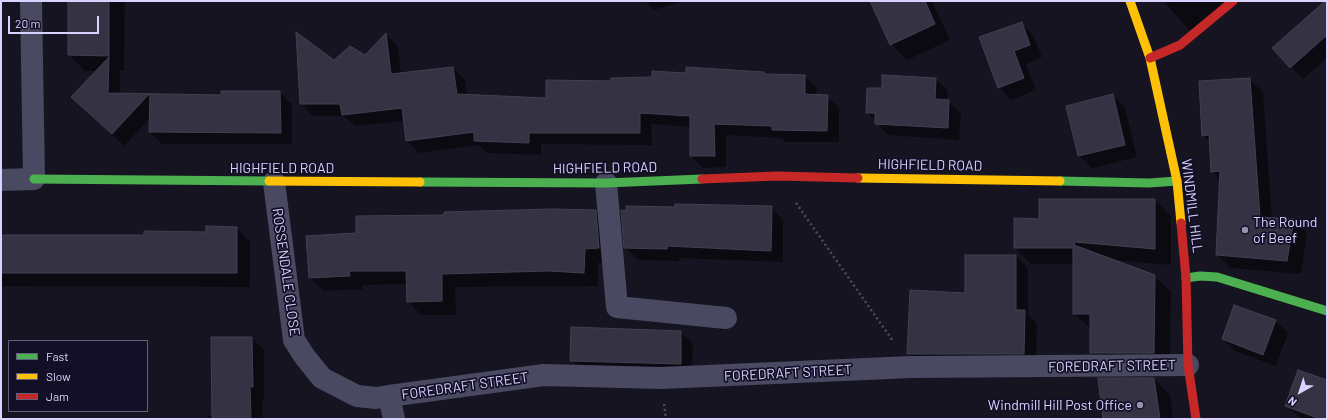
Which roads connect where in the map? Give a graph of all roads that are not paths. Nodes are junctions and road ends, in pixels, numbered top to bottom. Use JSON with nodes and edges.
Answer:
{"nodes":[{"id":1,"x":32,"y":1,"type":"edge"},
{"id":2,"x":1130,"y":1,"type":"edge"},
{"id":3,"x":1233,"y":1,"type":"edge"},
{"id":4,"x":1150,"y":58,"type":"junction"},
{"id":5,"x":34,"y":179,"type":"junction"},
{"id":6,"x":1,"y":180,"type":"edge"},
{"id":7,"x":1177,"y":180,"type":"junction"},
{"id":8,"x":274,"y":182,"type":"junction"},
{"id":9,"x":606,"y":183,"type":"junction"},
{"id":10,"x":1186,"y":278,"type":"junction"},
{"id":11,"x":1327,"y":311,"type":"edge"},
{"id":12,"x":726,"y":318,"type":"dead end"},
{"id":13,"x":1188,"y":365,"type":"junction"},
{"id":14,"x":389,"y":396,"type":"junction"},
{"id":15,"x":394,"y":419,"type":"edge"},
{"id":16,"x":1196,"y":419,"type":"edge"}],
"edges":[{"from":1,"to":5,"type":"street"},
{"from":2,"to":4,"type":"main road","name":"WINDMILL HILL"},
{"from":3,"to":4,"type":"main road"},
{"from":4,"to":7,"type":"main road","name":"WINDMILL HILL"},
{"from":5,"to":6,"type":"street"},
{"from":5,"to":8,"type":"main road","name":"HIGHFIELD ROAD"},
{"from":7,"to":9,"type":"main road","name":"HIGHFIELD ROAD"},
{"from":7,"to":10,"type":"main road","name":"WINDMILL HILL"},
{"from":8,"to":9,"type":"main road","name":"HIGHFIELD ROAD"},
{"from":8,"to":14,"type":"street","name":"ROSSENDALE CLOSE"},
{"from":9,"to":12,"type":"street"},
{"from":10,"to":11,"type":"main road"},
{"from":10,"to":13,"type":"main road","name":"WINDMILL HILL"},
{"from":13,"to":14,"type":"street","name":"FOREDRAFT STREET"},
{"from":13,"to":16,"type":"main road","name":"WINDMILL HILL"},
{"from":14,"to":15,"type":"street"}]}
